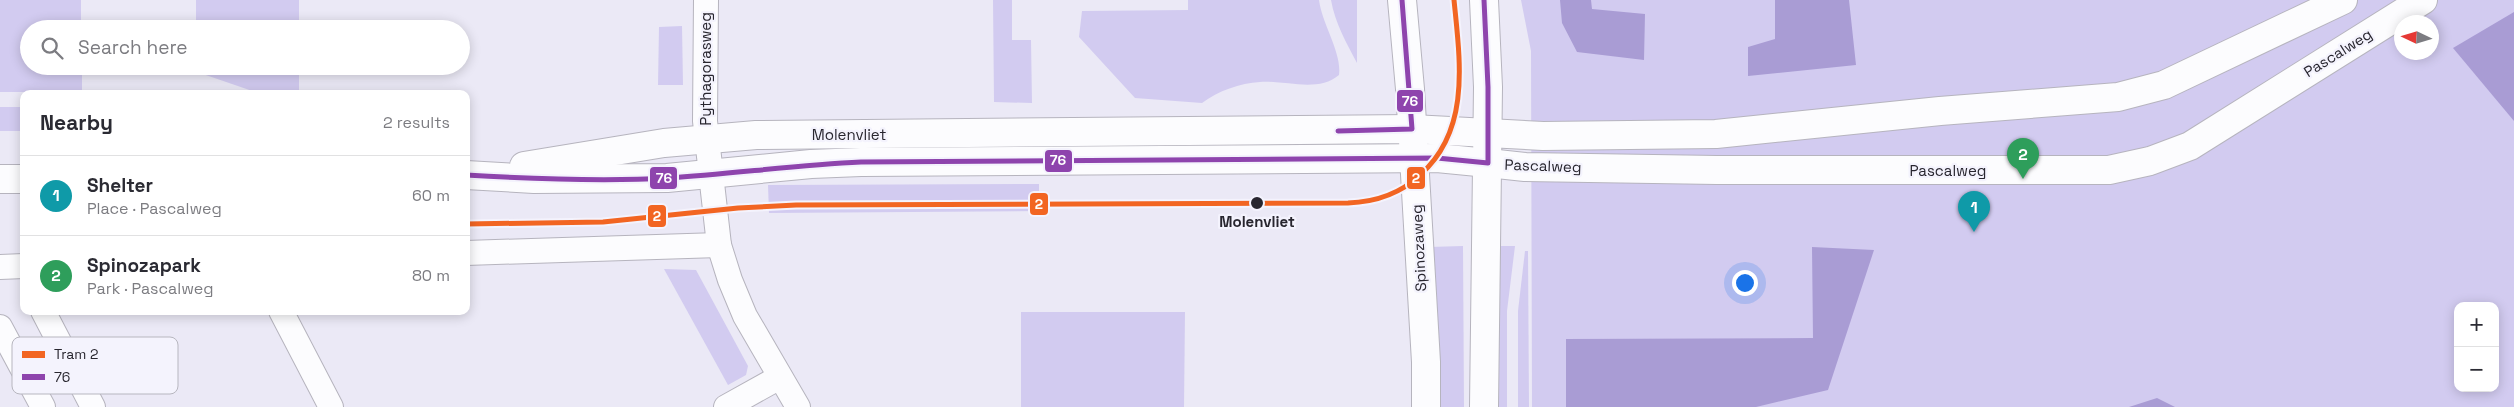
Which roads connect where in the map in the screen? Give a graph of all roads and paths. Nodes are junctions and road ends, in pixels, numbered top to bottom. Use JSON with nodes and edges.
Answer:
{"nodes":[{"id":1,"x":706,"y":0,"type":"edge"},
{"id":2,"x":1402,"y":0,"type":"edge"},
{"id":3,"x":1484,"y":0,"type":"edge"},
{"id":4,"x":2343,"y":0,"type":"edge"},
{"id":5,"x":2423,"y":0,"type":"edge"},
{"id":6,"x":1412,"y":129,"type":"junction"},
{"id":7,"x":1488,"y":133,"type":"junction"},
{"id":8,"x":706,"y":138,"type":"junction"},
{"id":9,"x":1413,"y":159,"type":"junction"},
{"id":10,"x":1488,"y":163,"type":"junction"},
{"id":11,"x":475,"y":175,"type":"edge"},
{"id":12,"x":710,"y":175,"type":"junction"},
{"id":13,"x":0,"y":179,"type":"edge"},
{"id":14,"x":20,"y":179,"type":"edge"},
{"id":15,"x":719,"y":245,"type":"junction"},
{"id":16,"x":470,"y":253,"type":"edge"},
{"id":17,"x":45,"y":315,"type":"edge"},
{"id":18,"x":283,"y":315,"type":"edge"},
{"id":19,"x":0,"y":327,"type":"edge"},
{"id":20,"x":57,"y":337,"type":"edge"},
{"id":21,"x":12,"y":349,"type":"edge"},
{"id":22,"x":780,"y":377,"type":"junction"},
{"id":23,"x":36,"y":394,"type":"edge"},
{"id":24,"x":86,"y":394,"type":"edge"},
{"id":25,"x":43,"y":407,"type":"edge"},
{"id":26,"x":93,"y":407,"type":"edge"},
{"id":27,"x":331,"y":407,"type":"edge"},
{"id":28,"x":726,"y":407,"type":"edge"},
{"id":29,"x":798,"y":407,"type":"edge"},
{"id":30,"x":1426,"y":407,"type":"edge"},
{"id":31,"x":1484,"y":407,"type":"edge"}],
"edges":[{"from":1,"to":8,"type":"street","name":"Pythagorasweg"},
{"from":2,"to":6,"type":"main road","name":"Spinozaweg"},
{"from":3,"to":7,"type":"main road"},
{"from":4,"to":7,"type":"main road","name":"Pascalweg"},
{"from":5,"to":10,"type":"main road","name":"Pascalweg"},
{"from":6,"to":7,"type":"main road","name":"Pascalweg"},
{"from":6,"to":8,"type":"main road","name":"Molenvliet"},
{"from":6,"to":9,"type":"main road","name":"Spinozaweg"},
{"from":7,"to":10,"type":"main road"},
{"from":8,"to":11,"type":"main road","name":"Molenvliet"},
{"from":8,"to":12,"type":"street"},
{"from":9,"to":10,"type":"main road","name":"Pascalweg"},
{"from":9,"to":12,"type":"main road","name":"Molenvliet"},
{"from":9,"to":30,"type":"main road","name":"Spinozaweg"},
{"from":10,"to":31,"type":"main road"},
{"from":11,"to":12,"type":"main road","name":"Molenvliet"},
{"from":12,"to":15,"type":"street"},
{"from":13,"to":14,"type":"main road"},
{"from":15,"to":16,"type":"street"},
{"from":15,"to":22,"type":"street"},
{"from":17,"to":20,"type":"street"},
{"from":18,"to":27,"type":"street"},
{"from":19,"to":21,"type":"street"},
{"from":22,"to":28,"type":"street"},
{"from":22,"to":29,"type":"street"},
{"from":23,"to":25,"type":"street"},
{"from":24,"to":26,"type":"street"}]}
